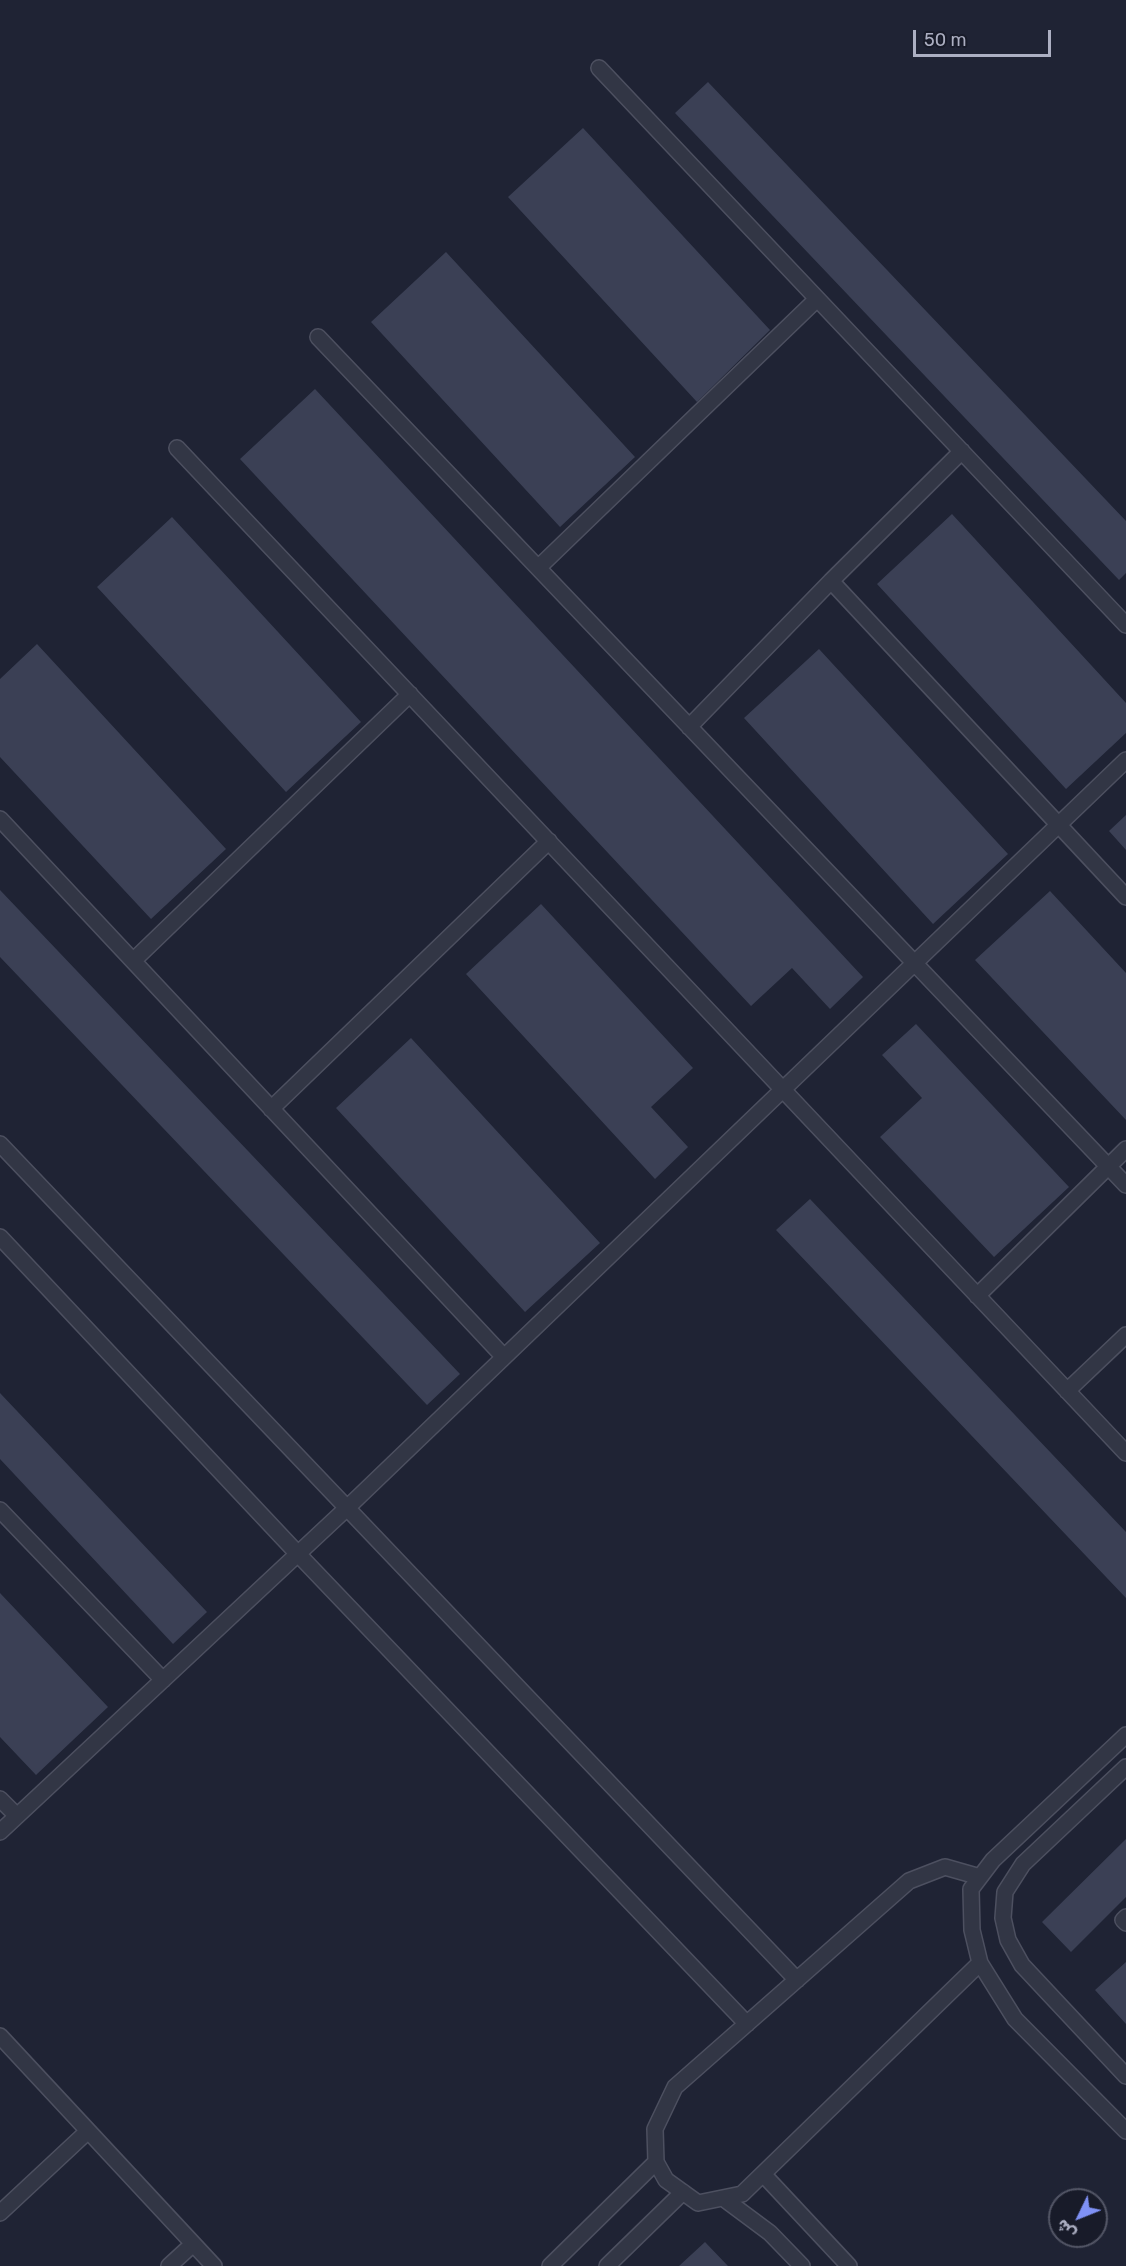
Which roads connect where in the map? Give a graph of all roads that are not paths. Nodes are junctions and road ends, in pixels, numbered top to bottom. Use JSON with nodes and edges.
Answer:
{"nodes":[{"id":1,"x":598,"y":68,"type":"dead end"},
{"id":2,"x":817,"y":299,"type":"junction"},
{"id":3,"x":318,"y":337,"type":"dead end"},
{"id":4,"x":177,"y":448,"type":"dead end"},
{"id":5,"x":962,"y":451,"type":"junction"},
{"id":6,"x":538,"y":568,"type":"junction"},
{"id":7,"x":831,"y":581,"type":"junction"},
{"id":8,"x":1126,"y":625,"type":"edge"},
{"id":9,"x":410,"y":694,"type":"junction"},
{"id":10,"x":689,"y":727,"type":"junction"},
{"id":11,"x":1126,"y":760,"type":"edge"},
{"id":12,"x":0,"y":819,"type":"edge"},
{"id":13,"x":1059,"y":825,"type":"junction"},
{"id":14,"x":549,"y":842,"type":"junction"},
{"id":15,"x":1126,"y":897,"type":"edge"},
{"id":16,"x":133,"y":961,"type":"junction"},
{"id":17,"x":915,"y":963,"type":"junction"},
{"id":18,"x":783,"y":1089,"type":"junction"},
{"id":19,"x":271,"y":1109,"type":"junction"},
{"id":20,"x":0,"y":1144,"type":"edge"},
{"id":21,"x":1126,"y":1149,"type":"edge"},
{"id":22,"x":1108,"y":1167,"type":"junction"},
{"id":23,"x":1126,"y":1185,"type":"edge"},
{"id":24,"x":0,"y":1237,"type":"edge"},
{"id":25,"x":977,"y":1296,"type":"junction"},
{"id":26,"x":1126,"y":1335,"type":"edge"},
{"id":27,"x":504,"y":1357,"type":"junction"},
{"id":28,"x":1067,"y":1391,"type":"junction"},
{"id":29,"x":1126,"y":1453,"type":"edge"},
{"id":30,"x":347,"y":1508,"type":"junction"},
{"id":31,"x":0,"y":1510,"type":"edge"},
{"id":32,"x":298,"y":1554,"type":"junction"},
{"id":33,"x":163,"y":1680,"type":"junction"},
{"id":34,"x":1126,"y":1736,"type":"edge"},
{"id":35,"x":1126,"y":1767,"type":"edge"},
{"id":36,"x":0,"y":1799,"type":"edge"},
{"id":37,"x":17,"y":1816,"type":"junction"},
{"id":38,"x":0,"y":1832,"type":"edge"},
{"id":39,"x":980,"y":1877,"type":"junction"},
{"id":40,"x":1126,"y":1917,"type":"edge"},
{"id":41,"x":1126,"y":1923,"type":"edge"},
{"id":42,"x":981,"y":1963,"type":"junction"},
{"id":43,"x":797,"y":1980,"type":"junction"},
{"id":44,"x":747,"y":2024,"type":"junction"},
{"id":45,"x":0,"y":2036,"type":"edge"},
{"id":46,"x":1126,"y":2076,"type":"edge"},
{"id":47,"x":88,"y":2131,"type":"junction"},
{"id":48,"x":1126,"y":2132,"type":"edge"},
{"id":49,"x":656,"y":2162,"type":"junction"},
{"id":50,"x":763,"y":2174,"type":"junction"},
{"id":51,"x":683,"y":2192,"type":"junction"},
{"id":52,"x":723,"y":2198,"type":"junction"},
{"id":53,"x":0,"y":2213,"type":"edge"},
{"id":54,"x":193,"y":2244,"type":"junction"},
{"id":55,"x":169,"y":2266,"type":"edge"},
{"id":56,"x":214,"y":2266,"type":"edge"},
{"id":57,"x":550,"y":2266,"type":"edge"},
{"id":58,"x":607,"y":2266,"type":"edge"},
{"id":59,"x":801,"y":2266,"type":"edge"},
{"id":60,"x":849,"y":2266,"type":"edge"}],
"edges":[{"from":1,"to":2,"type":"street"},
{"from":2,"to":5,"type":"street"},
{"from":2,"to":6,"type":"street"},
{"from":3,"to":6,"type":"street"},
{"from":4,"to":9,"type":"street"},
{"from":5,"to":7,"type":"street"},
{"from":5,"to":8,"type":"street"},
{"from":6,"to":10,"type":"street"},
{"from":7,"to":10,"type":"street"},
{"from":7,"to":13,"type":"street"},
{"from":9,"to":14,"type":"street"},
{"from":9,"to":16,"type":"street"},
{"from":10,"to":17,"type":"street"},
{"from":11,"to":13,"type":"street"},
{"from":12,"to":16,"type":"street"},
{"from":13,"to":15,"type":"street"},
{"from":13,"to":17,"type":"street"},
{"from":14,"to":18,"type":"street"},
{"from":14,"to":19,"type":"street"},
{"from":16,"to":19,"type":"street"},
{"from":17,"to":18,"type":"street"},
{"from":17,"to":22,"type":"street"},
{"from":18,"to":25,"type":"street"},
{"from":18,"to":27,"type":"street"},
{"from":19,"to":27,"type":"street"},
{"from":20,"to":30,"type":"street"},
{"from":21,"to":22,"type":"street"},
{"from":22,"to":23,"type":"street"},
{"from":22,"to":25,"type":"street"},
{"from":24,"to":32,"type":"street"},
{"from":25,"to":28,"type":"street"},
{"from":26,"to":28,"type":"street"},
{"from":27,"to":30,"type":"street"},
{"from":28,"to":29,"type":"street"},
{"from":30,"to":32,"type":"street"},
{"from":30,"to":43,"type":"street"},
{"from":31,"to":33,"type":"street"},
{"from":32,"to":33,"type":"street"},
{"from":32,"to":44,"type":"street"},
{"from":33,"to":37,"type":"street"},
{"from":34,"to":39,"type":"street"},
{"from":35,"to":46,"type":"street"},
{"from":36,"to":37,"type":"street"},
{"from":37,"to":38,"type":"street"},
{"from":39,"to":42,"type":"street"},
{"from":39,"to":43,"type":"street"},
{"from":40,"to":41,"type":"street"},
{"from":42,"to":48,"type":"street"},
{"from":42,"to":50,"type":"street"},
{"from":43,"to":44,"type":"street"},
{"from":44,"to":49,"type":"street"},
{"from":45,"to":47,"type":"street"},
{"from":47,"to":53,"type":"street"},
{"from":47,"to":54,"type":"street"},
{"from":49,"to":51,"type":"street"},
{"from":49,"to":57,"type":"street"},
{"from":50,"to":52,"type":"street"},
{"from":50,"to":60,"type":"street"},
{"from":51,"to":52,"type":"street"},
{"from":51,"to":58,"type":"street"},
{"from":52,"to":59,"type":"street"},
{"from":54,"to":55,"type":"street"},
{"from":54,"to":56,"type":"street"}]}
